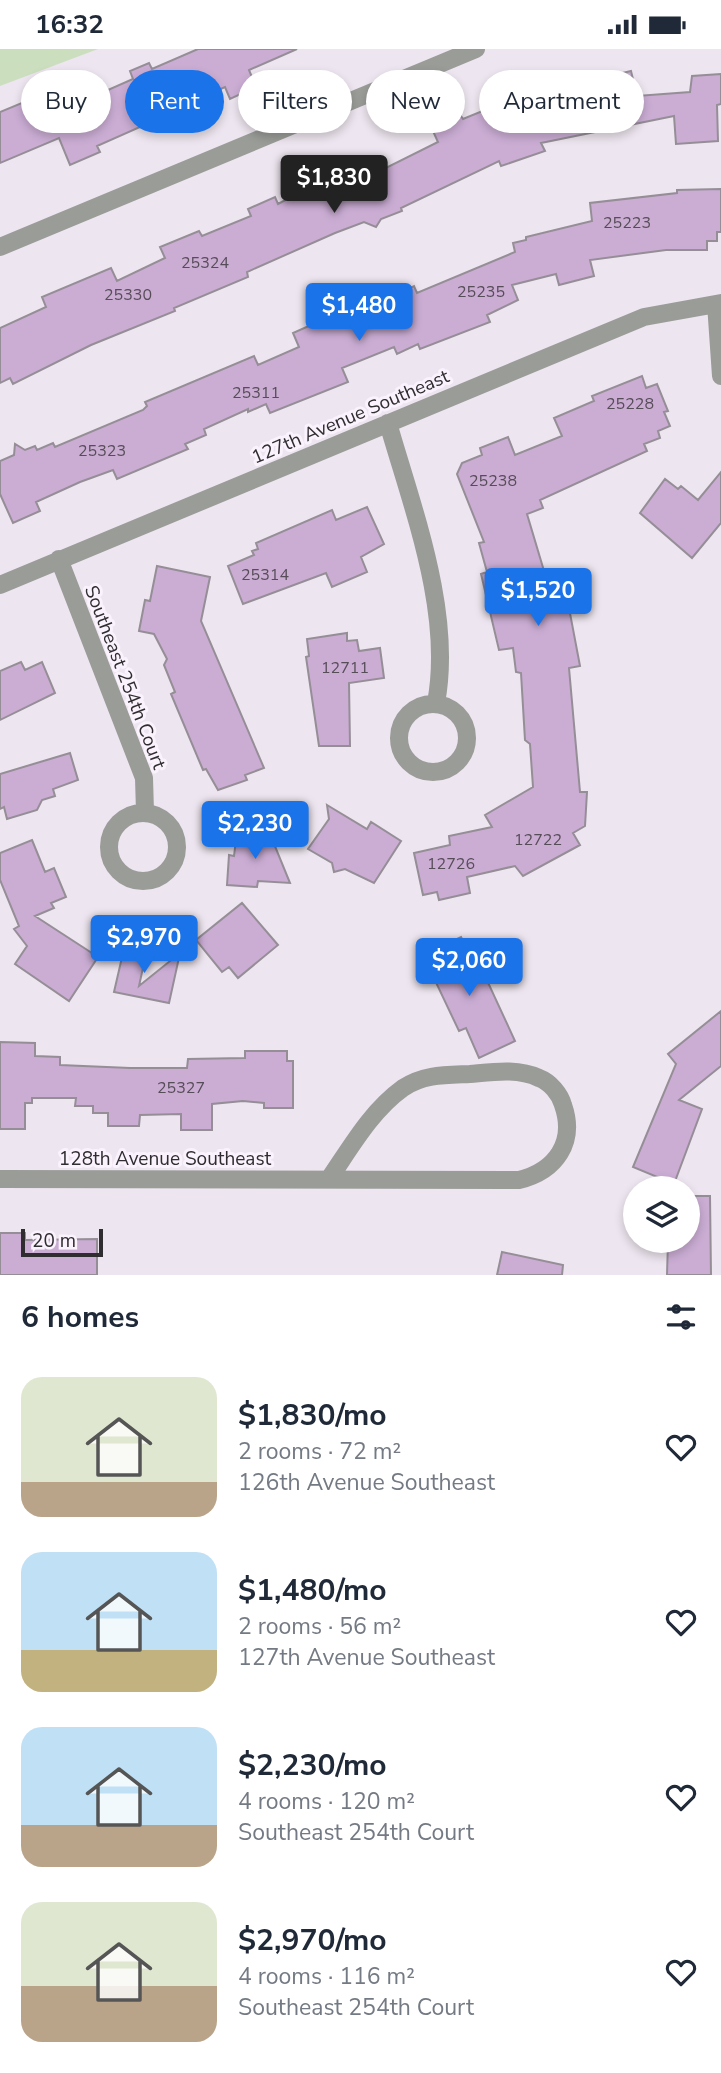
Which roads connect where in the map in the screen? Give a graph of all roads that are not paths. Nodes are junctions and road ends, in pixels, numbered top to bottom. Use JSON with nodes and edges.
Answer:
{"nodes":[{"id":1,"x":476,"y":49,"type":"edge"},
{"id":2,"x":0,"y":247,"type":"edge"},
{"id":3,"x":719,"y":304,"type":"edge"},
{"id":4,"x":721,"y":376,"type":"edge"},
{"id":5,"x":388,"y":423,"type":"junction"},
{"id":6,"x":59,"y":559,"type":"junction"},
{"id":7,"x":0,"y":585,"type":"edge"},
{"id":8,"x":436,"y":703,"type":"dead end"},
{"id":9,"x":145,"y":812,"type":"dead end"},
{"id":10,"x":0,"y":1179,"type":"edge"},
{"id":11,"x":329,"y":1179,"type":"junction"}],
"edges":[{"from":1,"to":2,"type":"street"},
{"from":3,"to":4,"type":"street"},
{"from":3,"to":5,"type":"street","name":"127th Avenue Southeast"},
{"from":5,"to":6,"type":"street","name":"127th Avenue Southeast"},
{"from":5,"to":8,"type":"street"},
{"from":6,"to":7,"type":"street","name":"127th Avenue Southeast"},
{"from":6,"to":9,"type":"street","name":"Southeast 254th Court"},
{"from":10,"to":11,"type":"street","name":"128th Avenue Southeast"},
{"from":11,"to":11,"type":"street","name":"128th Avenue Southeast"}]}
